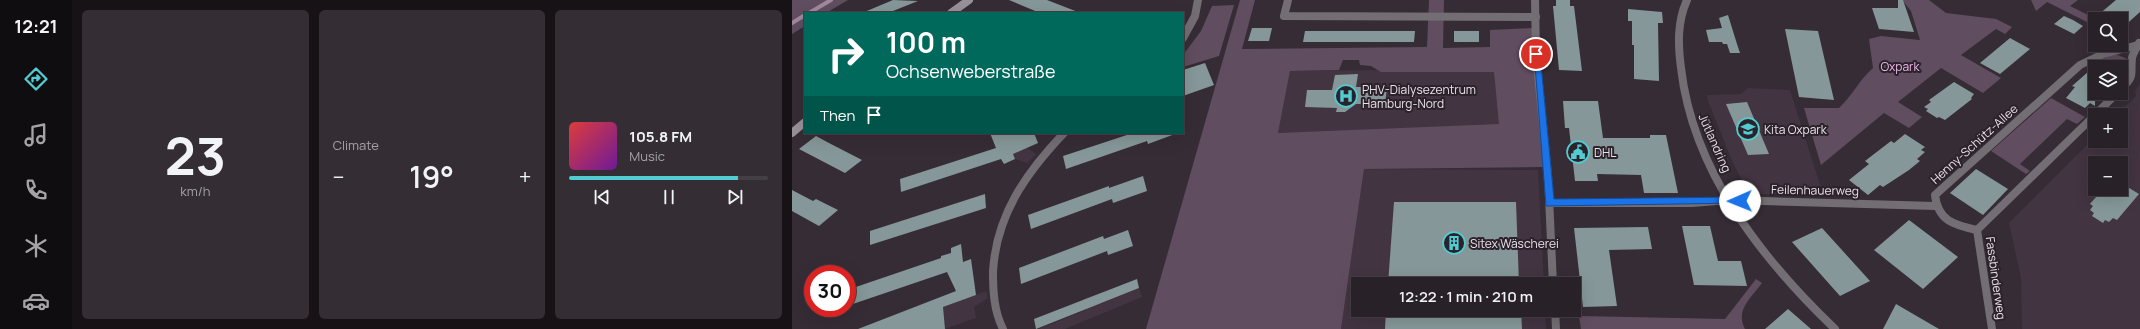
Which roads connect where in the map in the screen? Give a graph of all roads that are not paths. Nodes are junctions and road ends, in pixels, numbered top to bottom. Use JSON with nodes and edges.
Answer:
{"nodes":[{"id":1,"x":969,"y":0,"type":"edge"},
{"id":2,"x":1198,"y":0,"type":"edge"},
{"id":3,"x":1288,"y":0,"type":"edge"},
{"id":4,"x":1535,"y":0,"type":"edge"},
{"id":5,"x":1687,"y":0,"type":"edge"},
{"id":6,"x":952,"y":12,"type":"edge"},
{"id":7,"x":1536,"y":17,"type":"junction"},
{"id":8,"x":1184,"y":36,"type":"edge"},
{"id":9,"x":2139,"y":43,"type":"edge"},
{"id":10,"x":2128,"y":82,"type":"edge"},
{"id":11,"x":2110,"y":100,"type":"edge"},
{"id":12,"x":2102,"y":108,"type":"edge"},
{"id":13,"x":2088,"y":122,"type":"edge"},
{"id":14,"x":804,"y":123,"type":"edge"},
{"id":15,"x":792,"y":133,"type":"edge"},
{"id":16,"x":1063,"y":134,"type":"edge"},
{"id":17,"x":1728,"y":200,"type":"junction"},
{"id":18,"x":1550,"y":203,"type":"junction"},
{"id":19,"x":1935,"y":206,"type":"junction"},
{"id":20,"x":1977,"y":230,"type":"junction"},
{"id":21,"x":1553,"y":277,"type":"edge"},
{"id":22,"x":1555,"y":317,"type":"edge"},
{"id":23,"x":1004,"y":329,"type":"edge"},
{"id":24,"x":1556,"y":329,"type":"edge"},
{"id":25,"x":1835,"y":329,"type":"edge"},
{"id":26,"x":1992,"y":329,"type":"edge"}],
"edges":[{"from":1,"to":6,"type":"street"},
{"from":2,"to":8,"type":"street"},
{"from":3,"to":7,"type":"street"},
{"from":4,"to":7,"type":"street"},
{"from":5,"to":17,"type":"street","name":"Jütlandring"},
{"from":7,"to":18,"type":"street"},
{"from":9,"to":10,"type":"street","name":"Henny-Schütz-Allee"},
{"from":9,"to":19,"type":"street","name":"Henny-Schütz-Allee"},
{"from":11,"to":12,"type":"street"},
{"from":13,"to":20,"type":"street"},
{"from":14,"to":15,"type":"street"},
{"from":16,"to":23,"type":"street"},
{"from":17,"to":18,"type":"street","name":"Feilenhauerweg"},
{"from":17,"to":19,"type":"street","name":"Feilenhauerweg"},
{"from":17,"to":25,"type":"street","name":"Jütlandring"},
{"from":18,"to":21,"type":"street"},
{"from":19,"to":20,"type":"street"},
{"from":20,"to":26,"type":"street","name":"Fassbinderweg"},
{"from":22,"to":24,"type":"street"}]}
